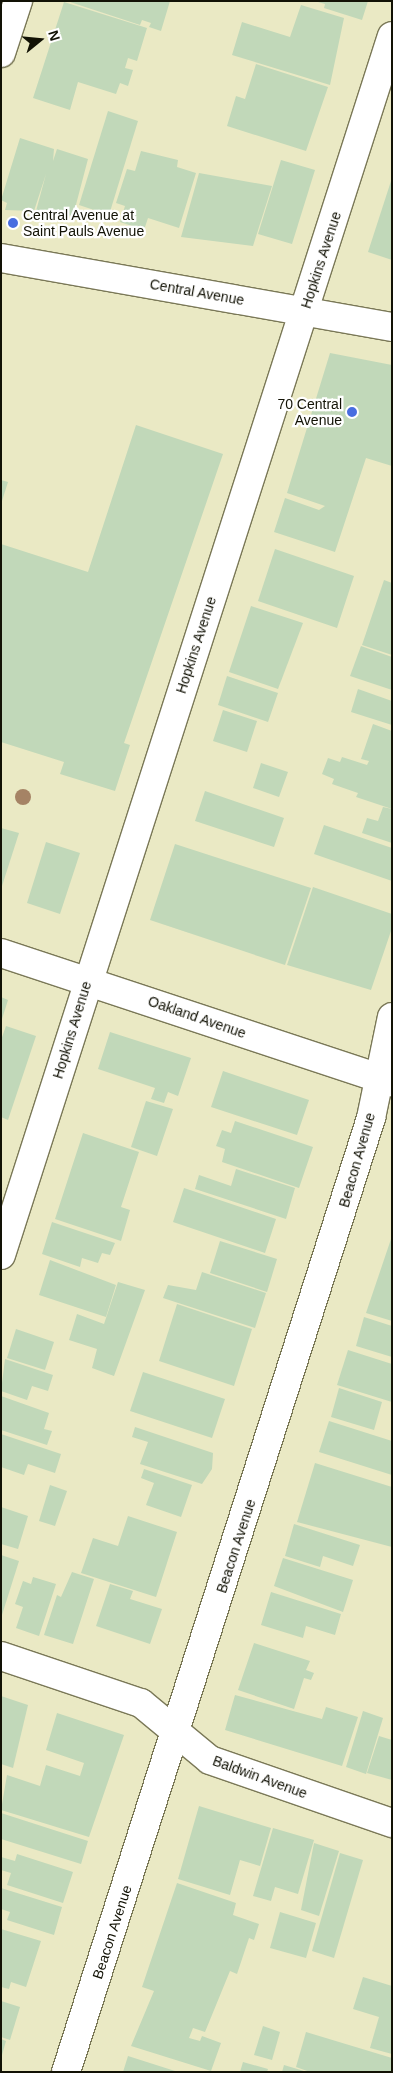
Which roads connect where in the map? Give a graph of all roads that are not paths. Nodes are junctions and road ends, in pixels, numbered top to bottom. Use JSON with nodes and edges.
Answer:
{"nodes":[{"id":1,"x":18,"y":1,"type":"edge"},
{"id":2,"x":392,"y":36,"type":"edge"},
{"id":3,"x":1,"y":53,"type":"edge"},
{"id":4,"x":1,"y":258,"type":"edge"},
{"id":5,"x":304,"y":311,"type":"junction"},
{"id":6,"x":392,"y":327,"type":"edge"},
{"id":7,"x":1,"y":953,"type":"edge"},
{"id":8,"x":87,"y":981,"type":"junction"},
{"id":9,"x":392,"y":1017,"type":"edge"},
{"id":10,"x":384,"y":1080,"type":"edge"},
{"id":11,"x":1,"y":1254,"type":"edge"},
{"id":12,"x":1,"y":1656,"type":"edge"},
{"id":13,"x":177,"y":1732,"type":"junction"},
{"id":14,"x":392,"y":1823,"type":"edge"},
{"id":15,"x":66,"y":2072,"type":"edge"}],
"edges":[{"from":1,"to":3,"type":"street"},
{"from":2,"to":5,"type":"street","name":"Hopkins Avenue"},
{"from":4,"to":5,"type":"street","name":"Central Avenue"},
{"from":5,"to":6,"type":"street","name":"Central Avenue"},
{"from":5,"to":8,"type":"street","name":"Hopkins Avenue"},
{"from":7,"to":8,"type":"street","name":"Oakland Avenue"},
{"from":8,"to":10,"type":"street","name":"Oakland Avenue"},
{"from":8,"to":11,"type":"street","name":"Hopkins Avenue"},
{"from":9,"to":10,"type":"street","name":"Beacon Avenue"},
{"from":10,"to":13,"type":"street","name":"Beacon Avenue"},
{"from":12,"to":13,"type":"street","name":"Baldwin Avenue"},
{"from":13,"to":14,"type":"street","name":"Baldwin Avenue"},
{"from":13,"to":15,"type":"street","name":"Beacon Avenue"}]}
